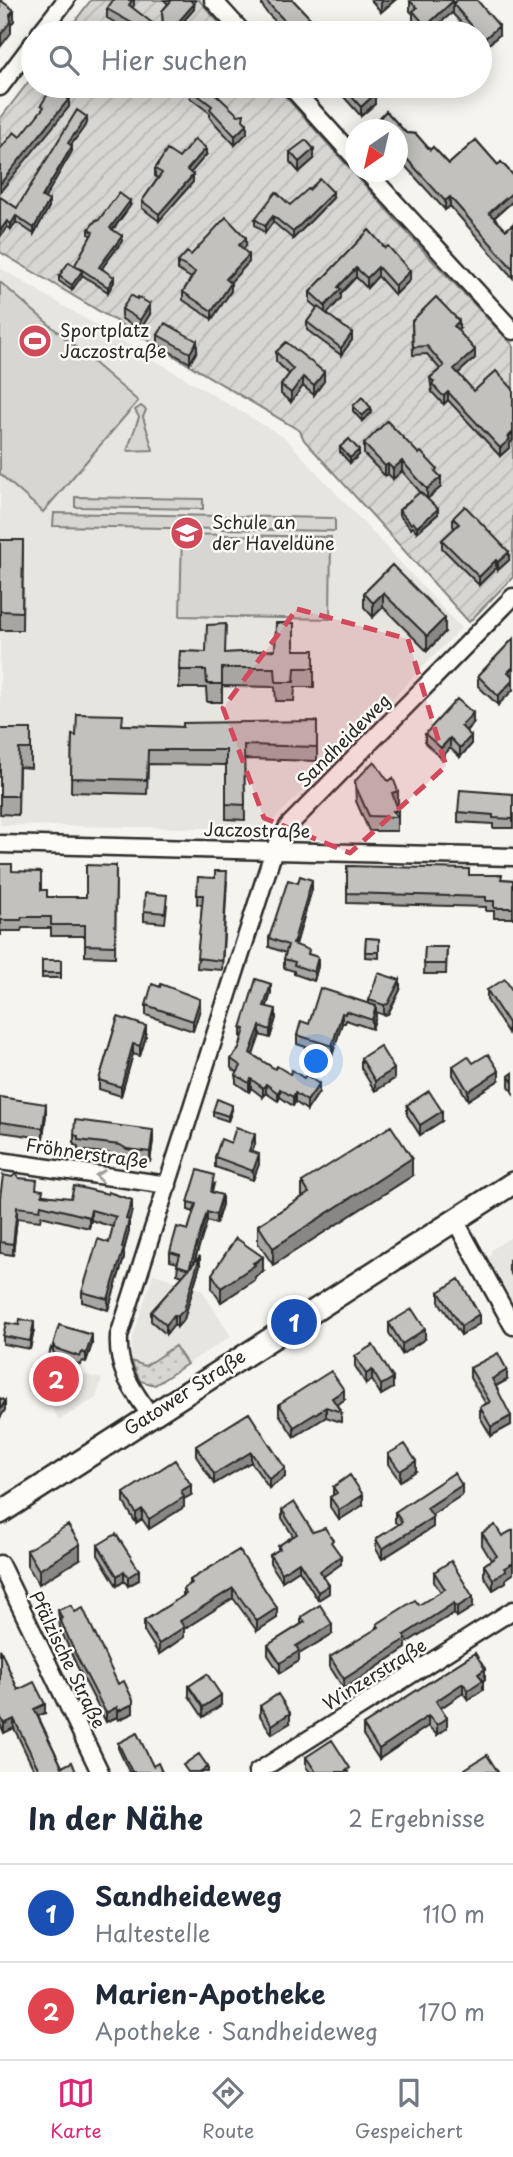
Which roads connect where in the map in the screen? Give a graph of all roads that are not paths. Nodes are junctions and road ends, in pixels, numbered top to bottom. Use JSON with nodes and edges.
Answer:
{"nodes":[{"id":1,"x":66,"y":0,"type":"edge"},
{"id":2,"x":213,"y":0,"type":"edge"},
{"id":3,"x":49,"y":21,"type":"edge"},
{"id":4,"x":232,"y":21,"type":"edge"},
{"id":5,"x":21,"y":59,"type":"edge"},
{"id":6,"x":0,"y":87,"type":"edge"},
{"id":7,"x":301,"y":98,"type":"edge"},
{"id":8,"x":345,"y":148,"type":"edge"},
{"id":9,"x":376,"y":182,"type":"edge"},
{"id":10,"x":513,"y":331,"type":"edge"},
{"id":11,"x":513,"y":597,"type":"edge"},
{"id":12,"x":0,"y":844,"type":"edge"},
{"id":13,"x":274,"y":850,"type":"junction"},
{"id":14,"x":513,"y":856,"type":"edge"},
{"id":15,"x":0,"y":1161,"type":"edge"},
{"id":16,"x":513,"y":1183,"type":"edge"},
{"id":17,"x":168,"y":1185,"type":"junction"},
{"id":18,"x":455,"y":1220,"type":"junction"},
{"id":19,"x":513,"y":1326,"type":"edge"},
{"id":20,"x":150,"y":1415,"type":"junction"},
{"id":21,"x":0,"y":1513,"type":"edge"},
{"id":22,"x":0,"y":1564,"type":"edge"},
{"id":23,"x":513,"y":1610,"type":"edge"},
{"id":24,"x":100,"y":1772,"type":"edge"},
{"id":25,"x":257,"y":1772,"type":"edge"}],
"edges":[{"from":1,"to":3,"type":"street"},
{"from":2,"to":4,"type":"street"},
{"from":5,"to":6,"type":"street"},
{"from":7,"to":8,"type":"street"},
{"from":9,"to":10,"type":"street"},
{"from":11,"to":13,"type":"street","name":"Sandheideweg"},
{"from":12,"to":13,"type":"street","name":"Jaczostraße"},
{"from":13,"to":14,"type":"street","name":"Jaczostraße"},
{"from":13,"to":17,"type":"street","name":"Sandheideweg"},
{"from":17,"to":15,"type":"street","name":"Fröhnerstraße","one_way":true},
{"from":16,"to":18,"type":"main road","name":"Gatower Straße"},
{"from":17,"to":20,"type":"street","name":"Sandheideweg"},
{"from":18,"to":19,"type":"street"},
{"from":18,"to":20,"type":"main road","name":"Gatower Straße"},
{"from":20,"to":21,"type":"main road","name":"Gatower Straße"},
{"from":22,"to":24,"type":"street","name":"Pfälzische Straße"},
{"from":23,"to":25,"type":"street","name":"Winzerstraße"}]}
